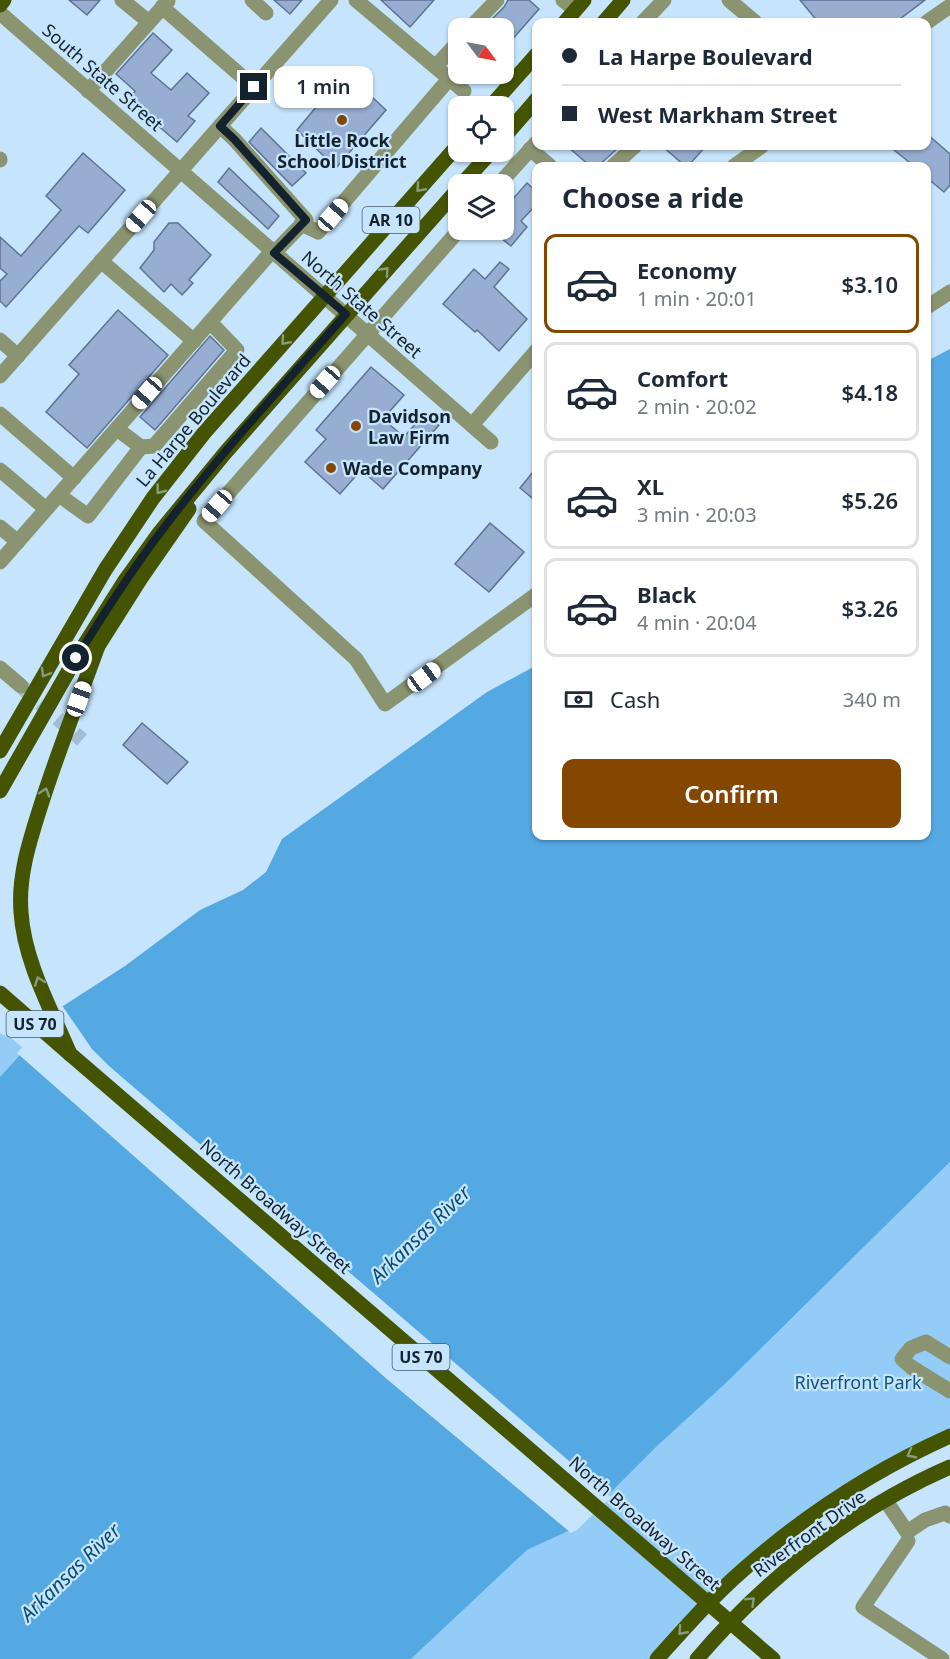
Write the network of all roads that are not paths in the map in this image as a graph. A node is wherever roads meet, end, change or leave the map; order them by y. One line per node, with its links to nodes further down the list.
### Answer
1 (4, 0): 12 (main road)
2 (122, 0): 23 (street)
3 (252, 0): 16 (street)
4 (331, 0): 30 (street)
5 (356, 0): 26 (street)
6 (496, 0): 17 (street)
7 (563, 0): 13 (street)
8 (623, 0): 19 (main road)
9 (664, 0): 20 (street)
10 (729, 0): 21 (street)
11 (165, 4): 23 (street); 30 (street)
12 (0, 5)
13 (580, 5): 18 (main road)
14 (950, 6): 22 (street)
15 (0, 13): 31 (street, South State Street)
16 (266, 13)
17 (479, 18)
18 (569, 18)
19 (607, 18)
20 (648, 18)
21 (750, 18)
22 (931, 19)
23 (149, 22): 31 (street)
24 (448, 53): 26 (street)
25 (532, 60): 33 (main road)
26 (436, 66): 27 (street)
27 (448, 78)
28 (448, 80): 50 (street)
29 (455, 84): 32 (street)
30 (254, 87): 36 (street)
31 (88, 91): 46 (street, South State Street)
32 (464, 91)
33 (500, 96)
34 (532, 105): 35 (main road)
35 (514, 125)
36 (220, 126): 46 (street); 50 (street)
37 (532, 148): 48 (street)
38 (537, 150): 43 (street)
39 (631, 150): 44 (street)
40 (756, 150): 45 (street)
41 (448, 156): 55 (main road, La Harpe Boulevard / AR 10, one-way to 55)
42 (482, 162): 47 (main road, AR 10)
43 (547, 162)
44 (617, 162)
45 (740, 162)
46 (180, 171): 52 (street, North State Street); 53 (street)
47 (471, 174)
48 (508, 174)
49 (448, 199): 57 (main road, AR 10, one-way to 49)
50 (301, 224): 52 (street)
51 (450, 240): 59 (street)
52 (273, 252): 55 (street, North State Street); 58 (street)
53 (101, 261): 61 (street); 62 (street)
54 (950, 292): 56 (street)
55 (324, 297): 57 (street, North State Street); 81 (main road, La Harpe Boulevard / AR 10, one-way to 81)
56 (931, 304)
57 (346, 314): 59 (street, North State Street); 70 (main road, AR 10)
58 (210, 322): 61 (street); 69 (street)
59 (368, 333): 66 (street, North State Street); 78 (street)
60 (0, 340): 62 (street)
61 (194, 341): 67 (street)
62 (18, 356): 64 (street)
63 (532, 356): 66 (street)
64 (0, 376)
65 (0, 414): 72 (street)
66 (472, 425): 68 (street, North State Street)
67 (117, 429): 69 (street); 72 (street)
68 (491, 442)
69 (141, 447): 73 (street)
70 (225, 453): 82 (main road, AR 10); 84 (main road, one-way to 70, bridge)
71 (0, 470): 74 (street)
72 (74, 478): 73 (street)
73 (59, 495): 74 (street)
74 (46, 509): 76 (street)
75 (0, 527): 76 (street)
76 (18, 542): 77 (street)
77 (0, 562)
78 (532, 598)
79 (0, 668): 80 (street)
80 (21, 686)
81 (0, 751)
82 (0, 791)
83 (0, 993): 84 (main road, North Broadway Street / US 70)
84 (70, 1054): 94 (main road, North Broadway Street / US 70, bridge)
85 (950, 1357): 86 (street)
86 (950, 1391)
87 (950, 1436): 92 (main road, Riverfront Drive, one-way to 92)
88 (950, 1467): 89 (main road, Riverfront Drive)
89 (892, 1497): 90 (street); 93 (main road, Riverfront Drive, one-way to 89)
90 (950, 1516)
91 (908, 1541): 95 (street)
92 (657, 1659)
93 (697, 1659)
94 (773, 1659)
95 (942, 1659)

